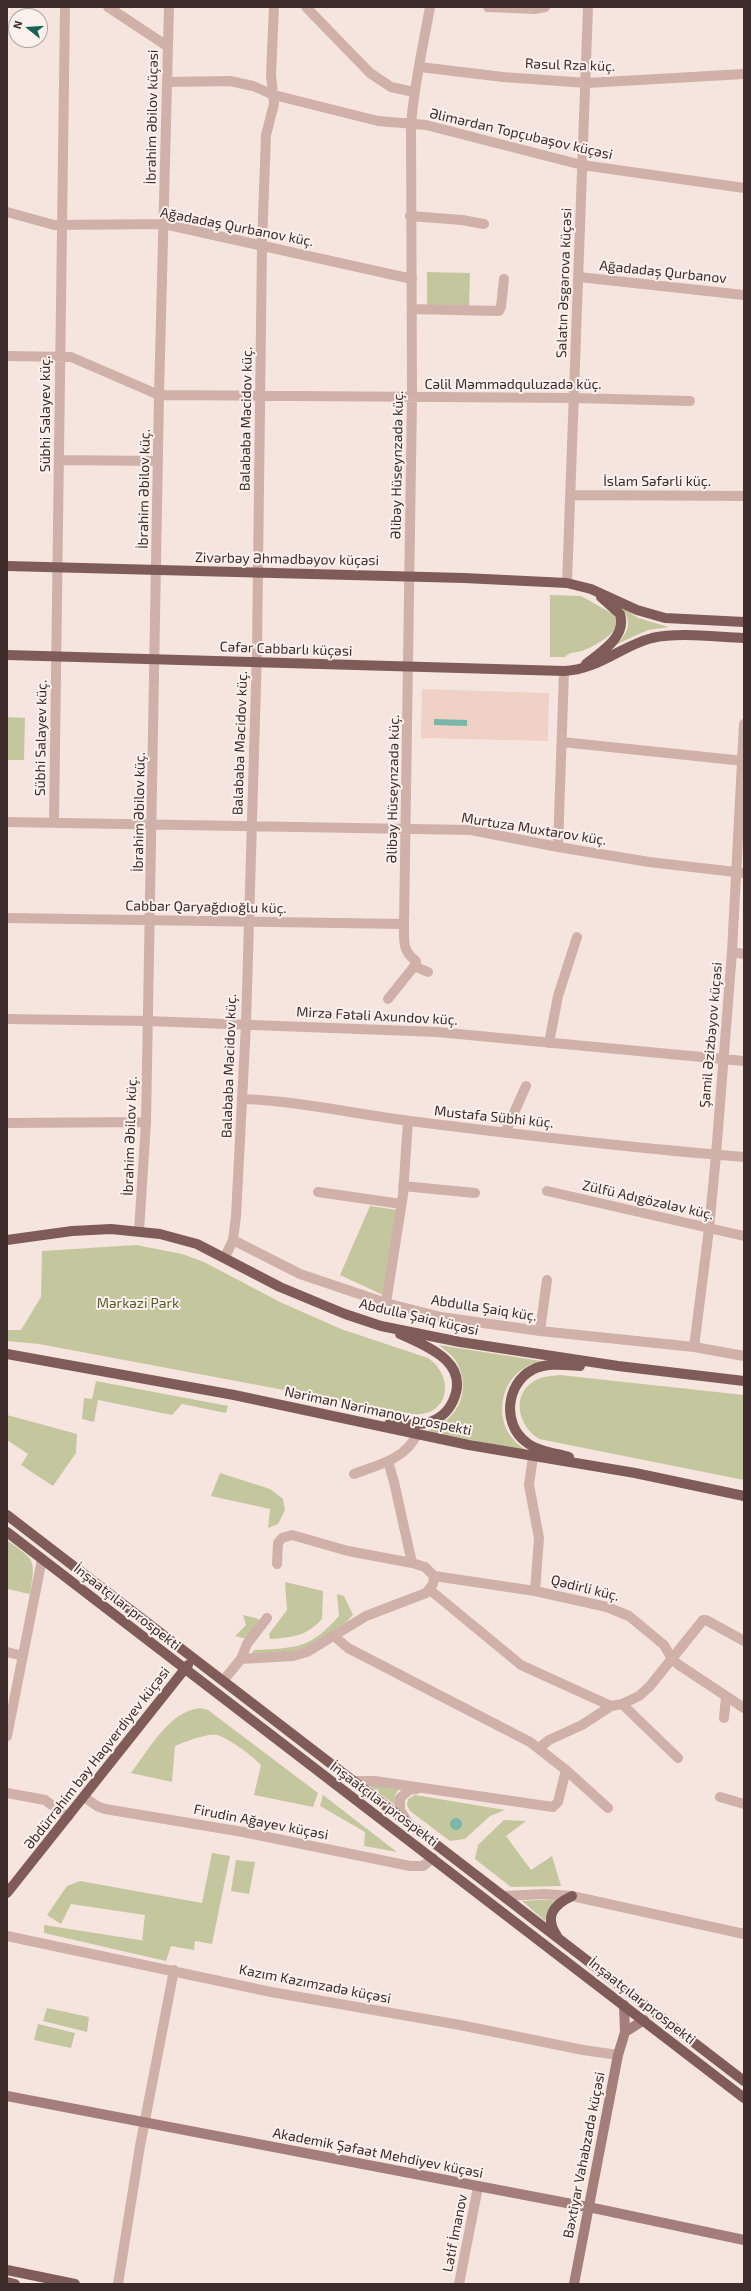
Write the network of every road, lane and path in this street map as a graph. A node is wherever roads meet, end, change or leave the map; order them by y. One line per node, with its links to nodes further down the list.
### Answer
1 (65, 7): 24 (street, Sübhi Salayev küç.)
2 (108, 7): 10 (street)
3 (169, 7): 10 (street, İbrahim Əbilov küçəsi)
4 (274, 7): 16 (street, Balababa Məcidov küç.)
5 (306, 7): 15 (street)
6 (430, 7): 11 (street, Əlibəy Hüseynzadə küç.)
7 (488, 7): 8 (street)
8 (545, 7)
9 (588, 7): 14 (street, Salatın Əsgərova küçəsi)
10 (167, 46): 13 (street, İbrahim Əbilov küçəsi)
11 (420, 67): 14 (street, Rəsul Rza küç.); 15 (street, Əlibəy Hüseynzadə küç.)
12 (744, 74): 14 (street, Rəsul Rza küç.)
13 (167, 82): 16 (street, Əlimərdan Topçubaşov küçəsi); 22 (street, İbrahim Əbilov küçəsi)
14 (587, 83): 18 (street, Salatın Əsgərova küçəsi)
15 (414, 92): 17 (street, Əlibəy Hüseynzadə küç.)
16 (274, 95): 17 (street, Əlimərdan Topçubaşov küçəsi); 25 (street, Balababa Məcidov küç.)
17 (411, 125): 18 (street, Əlimərdan Topçubaşov küçəsi); 21 (street, Əlibəy Hüseynzadə küç.)
18 (582, 165): 19 (street, Əlimərdan Topçubaşov küçəsi); 26 (street, Salatın Əsgərova küçəsi)
19 (744, 188)
20 (7, 212): 24 (street, Ağadadaş Qurbanov küç.)
21 (410, 216): 23 (street); 27 (street, Əlibəy Hüseynzadə küç.)
22 (164, 224): 24 (street, Ağadadaş Qurbanov küç.); 25 (street, Ağadadaş Qurbanov küç.); 33 (street, İbrahim Əbilov küçəsi)
23 (484, 224)
24 (62, 225): 32 (street, Sübhi Salayev küç.)
25 (262, 244): 27 (street, Ağadadaş Qurbanov küç.); 34 (street, Balababa Məcidov küç.)
26 (579, 277): 29 (street, Ağadadaş Qurbanov); 36 (street, Salatın Əsgərova küçəsi)
27 (412, 278): 30 (street, Əlibəy Hüseynzadə küç.)
28 (504, 279): 30 (street)
29 (744, 295)
30 (412, 309): 35 (street, Əlibəy Hüseynzadə küç.)
31 (7, 356): 32 (street, Cəlil Məmmədquluzadə küç.)
32 (59, 356): 33 (street, Cəlil Məmmədquluzadə küç.); 38 (street, Sübhi Salayev küç.)
33 (159, 395): 34 (street, Cəlil Məmmədquluzadə küç.); 39 (street, İbrahim Əbilov küç.)
34 (261, 396): 35 (street, Cəlil Məmmədquluzadə küç.); 45 (street, Balababa Məcidov küç.)
35 (412, 398): 36 (street, Cəlil Məmmədquluzadə küç.); 46 (street, Əlibəy Hüseynzadə küç.)
36 (575, 398): 37 (street, Cəlil Məmmədquluzadə küç.); 40 (street, Salatın Əsgərova küçəsi)
37 (690, 401)
38 (59, 460): 39 (street); 43 (street, Sübhi Salayev küç.)
39 (158, 461): 44 (street, İbrahim Əbilov küç.)
40 (570, 495): 41 (street, İslam Səfərli küç.); 47 (street, Salatın Əsgərova küçəsi)
41 (744, 496)
42 (7, 566): 43 (main road, Zivərbəy Əhmədbəyov küçəsi)
43 (58, 568): 44 (main road, Zivərbəy Əhmədbəyov küçəsi); 52 (street, Sübhi Salayev küç.)
44 (157, 570): 45 (main road, Zivərbəy Əhmədbəyov küçəsi); 53 (street, İbrahim Əbilov küç.)
45 (258, 573): 46 (main road, Zivərbəy Əhmədbəyov küçəsi); 54 (street, Balababa Məcidov küç.)
46 (410, 576): 47 (main road, Zivərbəy Əhmədbəyov küçəsi); 55 (street, Əlibəy Hüseynzadə küç.)
47 (567, 583): 48 (main road, Zivərbəy Əhmədbəyov küçəsi)
48 (584, 586): 49 (main road); 56 (main road)
49 (744, 622)
50 (744, 638): 56 (main road, Cəfər Cabbarlı küçəsi)
51 (7, 655): 52 (main road, Cəfər Cabbarlı küçəsi)
52 (56, 656): 53 (main road, Cəfər Cabbarlı küçəsi); 62 (street, Sübhi Salayev küç.)
53 (155, 658): 54 (main road, Cəfər Cabbarlı küçəsi); 63 (street, İbrahim Əbilov küç.)
54 (256, 662): 55 (main road, Cəfər Cabbarlı küçəsi); 64 (street, Balababa Məcidov küç.)
55 (409, 667): 57 (main road, Cəfər Cabbarlı küçəsi); 65 (street, Əlibəy Hüseynzadə küç.)
56 (579, 670): 57 (main road, Cəfər Cabbarlı küçəsi)
57 (564, 671): 59 (street)
58 (744, 724): 60 (street, Şamil Əzizbəyov küçəsi)
59 (562, 742): 60 (street); 66 (street)
60 (743, 761): 67 (street, Şamil Əzizbəyov küçəsi)
61 (7, 822): 62 (street, Murtuza Muxtarov küç.)
62 (54, 822): 63 (street, Murtuza Muxtarov küç.)
63 (153, 823): 64 (street, Murtuza Muxtarov küç.); 69 (street, İbrahim Əbilov küç.)
64 (251, 825): 65 (street, Murtuza Muxtarov küç.); 70 (street, Balababa Məcidov küç.)
65 (406, 829): 66 (street, Murtuza Muxtarov küç.); 71 (street, Əlibəy Hüseynzadə küç.)
66 (558, 847): 67 (street, Murtuza Muxtarov küç.)
67 (740, 873): 73 (street, Şamil Əzizbəyov küçəsi)
68 (7, 918): 69 (street, Cabbar Qaryağdıoğlu küç.)
69 (150, 920): 70 (street, Cabbar Qaryağdıoğlu küç.); 79 (street, İbrahim Əbilov küç.)
70 (249, 921): 71 (street, Cabbar Qaryağdıoğlu küç.); 80 (street, Balababa Məcidov küç.)
71 (404, 924): 75 (street, Əlibəy Hüseynzadə küç.)
72 (577, 937): 81 (street)
73 (732, 952): 74 (street); 82 (street, Şamil Əzizbəyov küçəsi)
74 (744, 954)
75 (416, 967): 76 (street); 77 (street)
76 (428, 972)
77 (388, 999)
78 (7, 1019): 79 (street, Mirzə Fətəli Axundov küç.)
79 (148, 1021): 80 (street, Mirzə Fətəli Axundov küç.); 87 (street, İbrahim Əbilov küç.)
80 (246, 1024): 81 (street, Mirzə Fətəli Axundov küç.); 85 (street, Balababa Məcidov küç.)
81 (549, 1043): 82 (street, Mirzə Fətəli Axundov küç.)
82 (722, 1059): 83 (street, Mirzə Fətəli Axundov küç.); 90 (street, Şamil Əzizbəyov küçəsi)
83 (744, 1061)
84 (526, 1086): 89 (street)
85 (243, 1099): 86 (street, Mustafa Sübhi küç.); 101 (street, Balababa Məcidov küç.)
86 (408, 1121): 89 (street, Mustafa Sübhi küç.); 92 (street)
87 (146, 1122): 88 (street); 98 (street, İbrahim Əbilov küç.)
88 (7, 1123)
89 (505, 1133): 90 (street, Mustafa Sübhi küç.)
90 (716, 1155): 91 (street, Mustafa Sübhi küç.); 97 (street, Şamil Əzizbəyov küçəsi)
91 (744, 1157)
92 (403, 1186): 95 (street); 96 (street)
93 (547, 1191): 97 (street, Zülfü Adıgözələv küç.)
94 (318, 1192): 96 (street)
95 (475, 1193)
96 (401, 1204): 104 (street)
97 (709, 1229): 99 (street, Zülfü Adıgözələv küç.); 107 (street, Şamil Əzizbəyov küçəsi)
98 (139, 1231): 100 (main road, Abdulla Şaiq küçəsi); 102 (main road, Abdulla Şaiq küçəsi)
99 (744, 1236)
100 (7, 1240)
101 (232, 1240): 102 (street, Balababa Məcidov küç.); 104 (street, Abdulla Şaiq küç.)
102 (224, 1258): 105 (main road, Abdulla Şaiq küçəsi)
103 (547, 1280): 106 (street)
104 (386, 1304): 106 (street, Abdulla Şaiq küç.)
105 (381, 1326): 110 (main road, Abdulla Şaiq küçəsi); 112 (main road)
106 (540, 1331): 107 (street, Abdulla Şaiq küç.)
107 (694, 1347): 109 (street, Abdulla Şaiq küç.)
108 (7, 1354): 112 (main road, Nəriman Nərimanov prospekti)
109 (744, 1356)
110 (618, 1366): 111 (main road, Abdulla Şaiq küçəsi); 116 (main road)
111 (744, 1381)
112 (380, 1424): 113 (main road, Nəriman Nərimanov prospekti)
113 (417, 1434): 114 (main road, Nəriman Nərimanov prospekti); 115 (street)
114 (533, 1457): 116 (main road, Nəriman Nərimanov prospekti); 126 (street)
115 (388, 1461): 117 (street); 122 (street)
116 (635, 1473): 118 (main road, Nəriman Nərimanov prospekti)
117 (354, 1474)
118 (744, 1496)
119 (7, 1515): 132 (main road, İnşaatçılar prospekti)
120 (7, 1532): 121 (main road, İnşaatçılar prospekti)
121 (42, 1559): 131 (street); 135 (main road, İnşaatçılar prospekti)
122 (412, 1563): 123 (street); 124 (street)
123 (277, 1564)
124 (434, 1576): 125 (street); 126 (street, Qədirli küç.)
125 (430, 1590): 128 (street); 141 (street)
126 (535, 1591): 134 (street, Qədirli küç.)
127 (267, 1618): 133 (street)
128 (335, 1637): 133 (street); 145 (street)
129 (744, 1641): 134 (street)
130 (7, 1652): 131 (street)
131 (22, 1656): 144 (street)
132 (193, 1658): 135 (main road, Əbdürrəhim bəy Haqverdiyev küçəsi); 136 (main road, İnşaatçılar prospekti)
133 (241, 1659): 136 (street)
134 (672, 1659): 138 (street, Qədirli küç.); 140 (street)
135 (185, 1669): 137 (main road, İnşaatçılar prospekti); 151 (main road, Əbdürrəhim bəy Haqverdiyev küçəsi)
136 (223, 1681): 137 (main road); 139 (main road); 148 (main road, İnşaatçılar prospekti)
137 (204, 1684): 139 (main road, İnşaatçılar prospekti)
138 (726, 1697): 142 (street, Qədirli küç.); 143 (street)
139 (224, 1699): 157 (main road, İnşaatçılar prospekti)
140 (622, 1704): 141 (street); 146 (street)
141 (611, 1706): 145 (street)
142 (744, 1708)
143 (724, 1718)
144 (7, 1736)
145 (539, 1748): 147 (street)
146 (678, 1758)
147 (566, 1770): 149 (street); 154 (street)
148 (352, 1781): 149 (street); 156 (main road, İnşaatçılar prospekti)
149 (424, 1788): 156 (street)
150 (7, 1793): 155 (street)
151 (84, 1797): 155 (main road, Əbdürrəhim bəy Haqverdiyev küçəsi); 157 (street, Firudin Ağayev küçəsi)
152 (720, 1797): 153 (street)
153 (744, 1804)
154 (608, 1808)
155 (68, 1817): 158 (main road, Əbdürrəhim bəy Haqverdiyev küçəsi)
156 (412, 1827): 159 (main road, İnşaatçılar prospekti)
157 (433, 1858): 165 (main road, İnşaatçılar prospekti)
158 (7, 1893)
159 (504, 1896): 160 (street); 163 (main road, İnşaatçılar prospekti)
160 (572, 1896): 161 (street); 163 (main road)
161 (744, 1934)
162 (7, 1936): 164 (street, Kazım Kazımzadə küçəsi)
163 (559, 1939): 169 (main road, İnşaatçılar prospekti)
164 (174, 1970): 168 (street, Kazım Kazımzadə küçəsi); 172 (street)
165 (624, 2005): 166 (main road, İnşaatçılar prospekti); 167 (street, Bəxtiyar Vahabzadə küçəsi)
166 (644, 2020): 167 (street); 171 (main road, İnşaatçılar prospekti)
167 (625, 2032): 168 (street, Bəxtiyar Vahabzadə küçəsi)
168 (618, 2055): 174 (street, Bəxtiyar Vahabzadə küçəsi)
169 (744, 2081)
170 (7, 2096): 172 (street, Akademik Şəfaət Mehdiyev küçəsi)
171 (744, 2098)
172 (144, 2122): 173 (street, Akademik Şəfaət Mehdiyev küçəsi); 180 (street)
173 (478, 2187): 174 (street, Akademik Şəfaət Mehdiyev küçəsi); 181 (street, Lətif İmanov)
174 (588, 2208): 175 (street, Akademik Şəfaət Mehdiyev küçəsi); 182 (street, Bəxtiyar Vahabzadə küçəsi)
175 (744, 2240)
176 (7, 2270): 179 (main road)
177 (7, 2282): 178 (main road)
178 (15, 2284)
179 (75, 2284)
180 (118, 2284)
181 (458, 2284)
182 (574, 2284)

